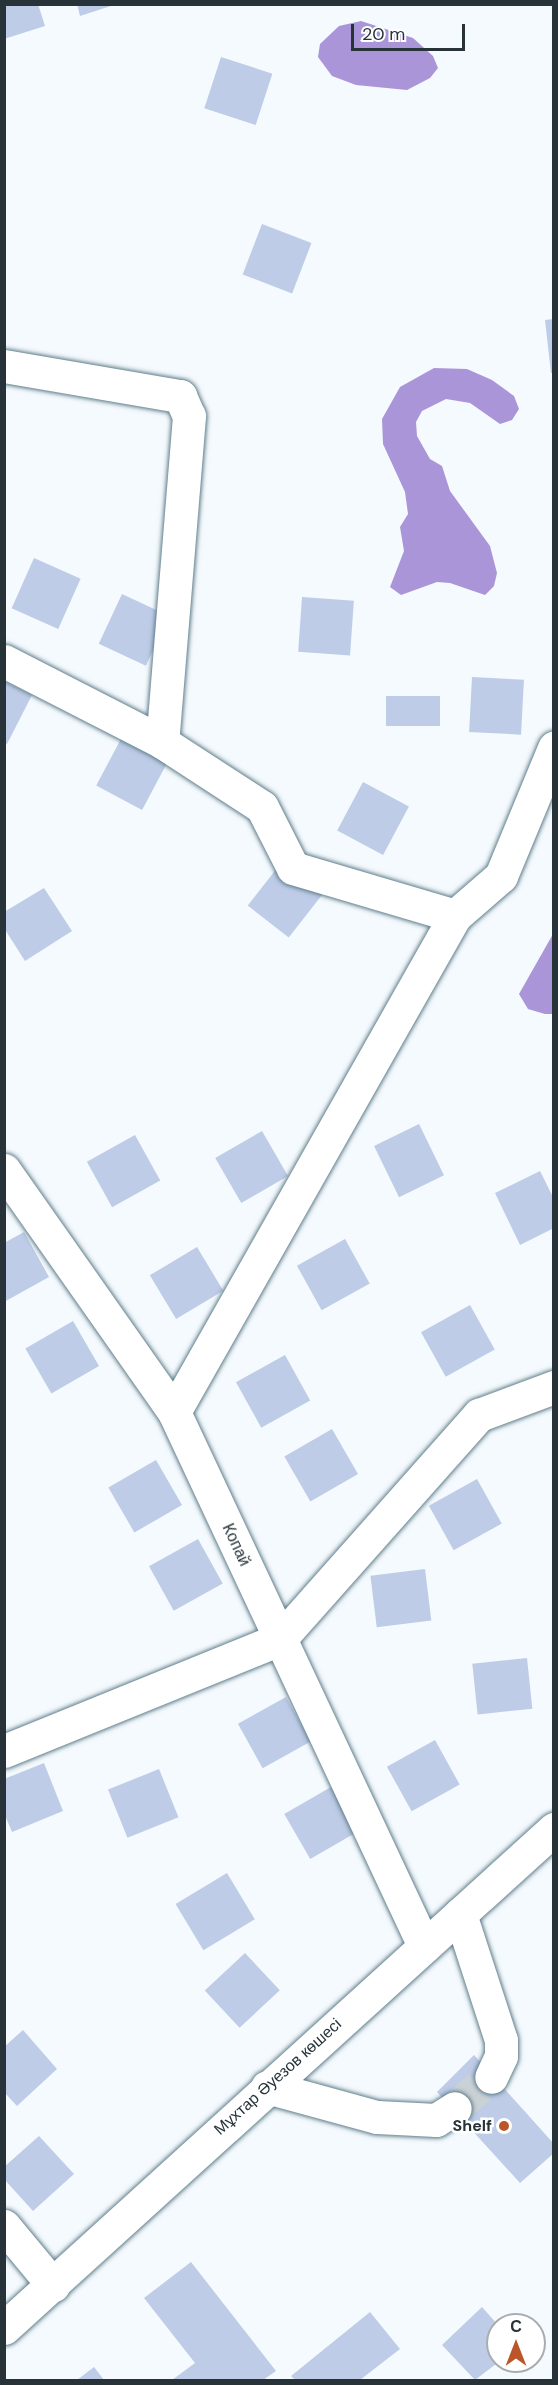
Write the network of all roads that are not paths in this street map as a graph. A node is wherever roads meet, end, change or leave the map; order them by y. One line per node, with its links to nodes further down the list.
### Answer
1 (4, 366): 3 (street)
2 (4, 661): 3 (street)
3 (162, 742): 5 (street)
4 (554, 748): 5 (street)
5 (455, 916): 8 (street)
6 (4, 1170): 8 (street, Копай)
7 (554, 1388): 9 (street)
8 (174, 1412): 9 (street, Копай)
9 (280, 1639): 10 (street); 13 (street, Копай)
10 (4, 1751)
11 (554, 1829): 12 (street, Мұхтар Әуезов көшесі)
12 (460, 1914): 13 (street, Мұхтар Әуезов көшесі); 14 (street)
13 (424, 1946): 15 (street, Мұхтар Әуезов көшесі)
14 (491, 2077)
15 (267, 2087): 16 (street); 18 (street, Мұхтар Әуезов көшесі)
16 (455, 2108)
17 (4, 2226): 18 (street)
18 (53, 2285): 19 (street, Мұхтар Әуезов көшесі)
19 (4, 2328)

